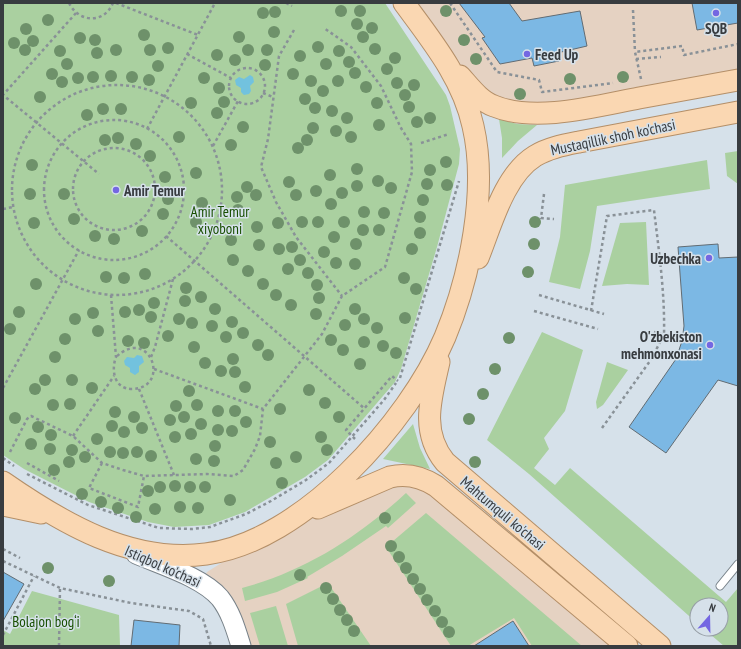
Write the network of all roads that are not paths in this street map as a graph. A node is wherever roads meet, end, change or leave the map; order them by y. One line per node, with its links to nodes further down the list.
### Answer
1 (407, 6): 2 (main road)
2 (443, 57): 3 (main road); 5 (main road)
3 (738, 80)
4 (738, 112): 5 (main road, Mustaqillik shoh ko'chasi)
5 (447, 331): 9 (main road); 15 (main road, Mahtumquli ko'chasi)
6 (9, 475): 8 (main road)
7 (3, 505): 8 (main road)
8 (53, 516): 10 (main road)
9 (293, 519): 10 (main road); 14 (main road, Mahtumquli ko'chasi)
10 (99, 538): 13 (street, Istiqbol ko'chasi)
11 (738, 564): 12 (lane)
12 (720, 586)
13 (241, 646)
14 (627, 646)
15 (660, 646)

